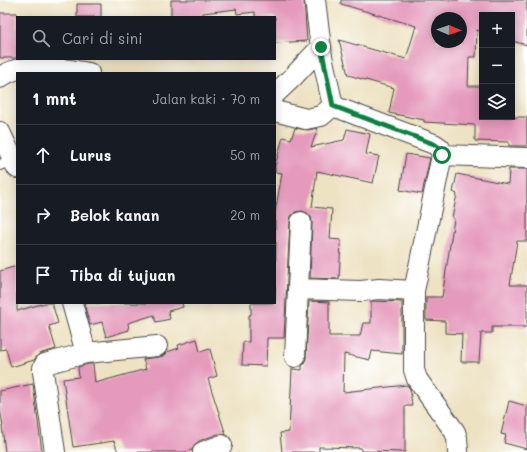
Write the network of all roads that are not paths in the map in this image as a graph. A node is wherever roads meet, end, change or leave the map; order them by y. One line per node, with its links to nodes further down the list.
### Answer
1 (315, 0): 2 (street)
2 (321, 47): 5 (street); 6 (street)
3 (84, 72): 4 (street)
4 (0, 78)
5 (276, 93)
6 (333, 106): 7 (street); 9 (street)
7 (276, 111)
8 (0, 132): 11 (street)
9 (442, 155): 10 (street); 14 (street)
10 (527, 158)
11 (10, 164)
12 (301, 222): 13 (street)
13 (298, 290): 14 (street); 18 (street)
14 (414, 291): 22 (street)
15 (72, 304): 17 (street)
16 (157, 346): 17 (street)
17 (86, 353): 20 (street)
18 (295, 357)
19 (222, 445): 21 (street)
20 (55, 452)
21 (202, 452)
22 (458, 452)

